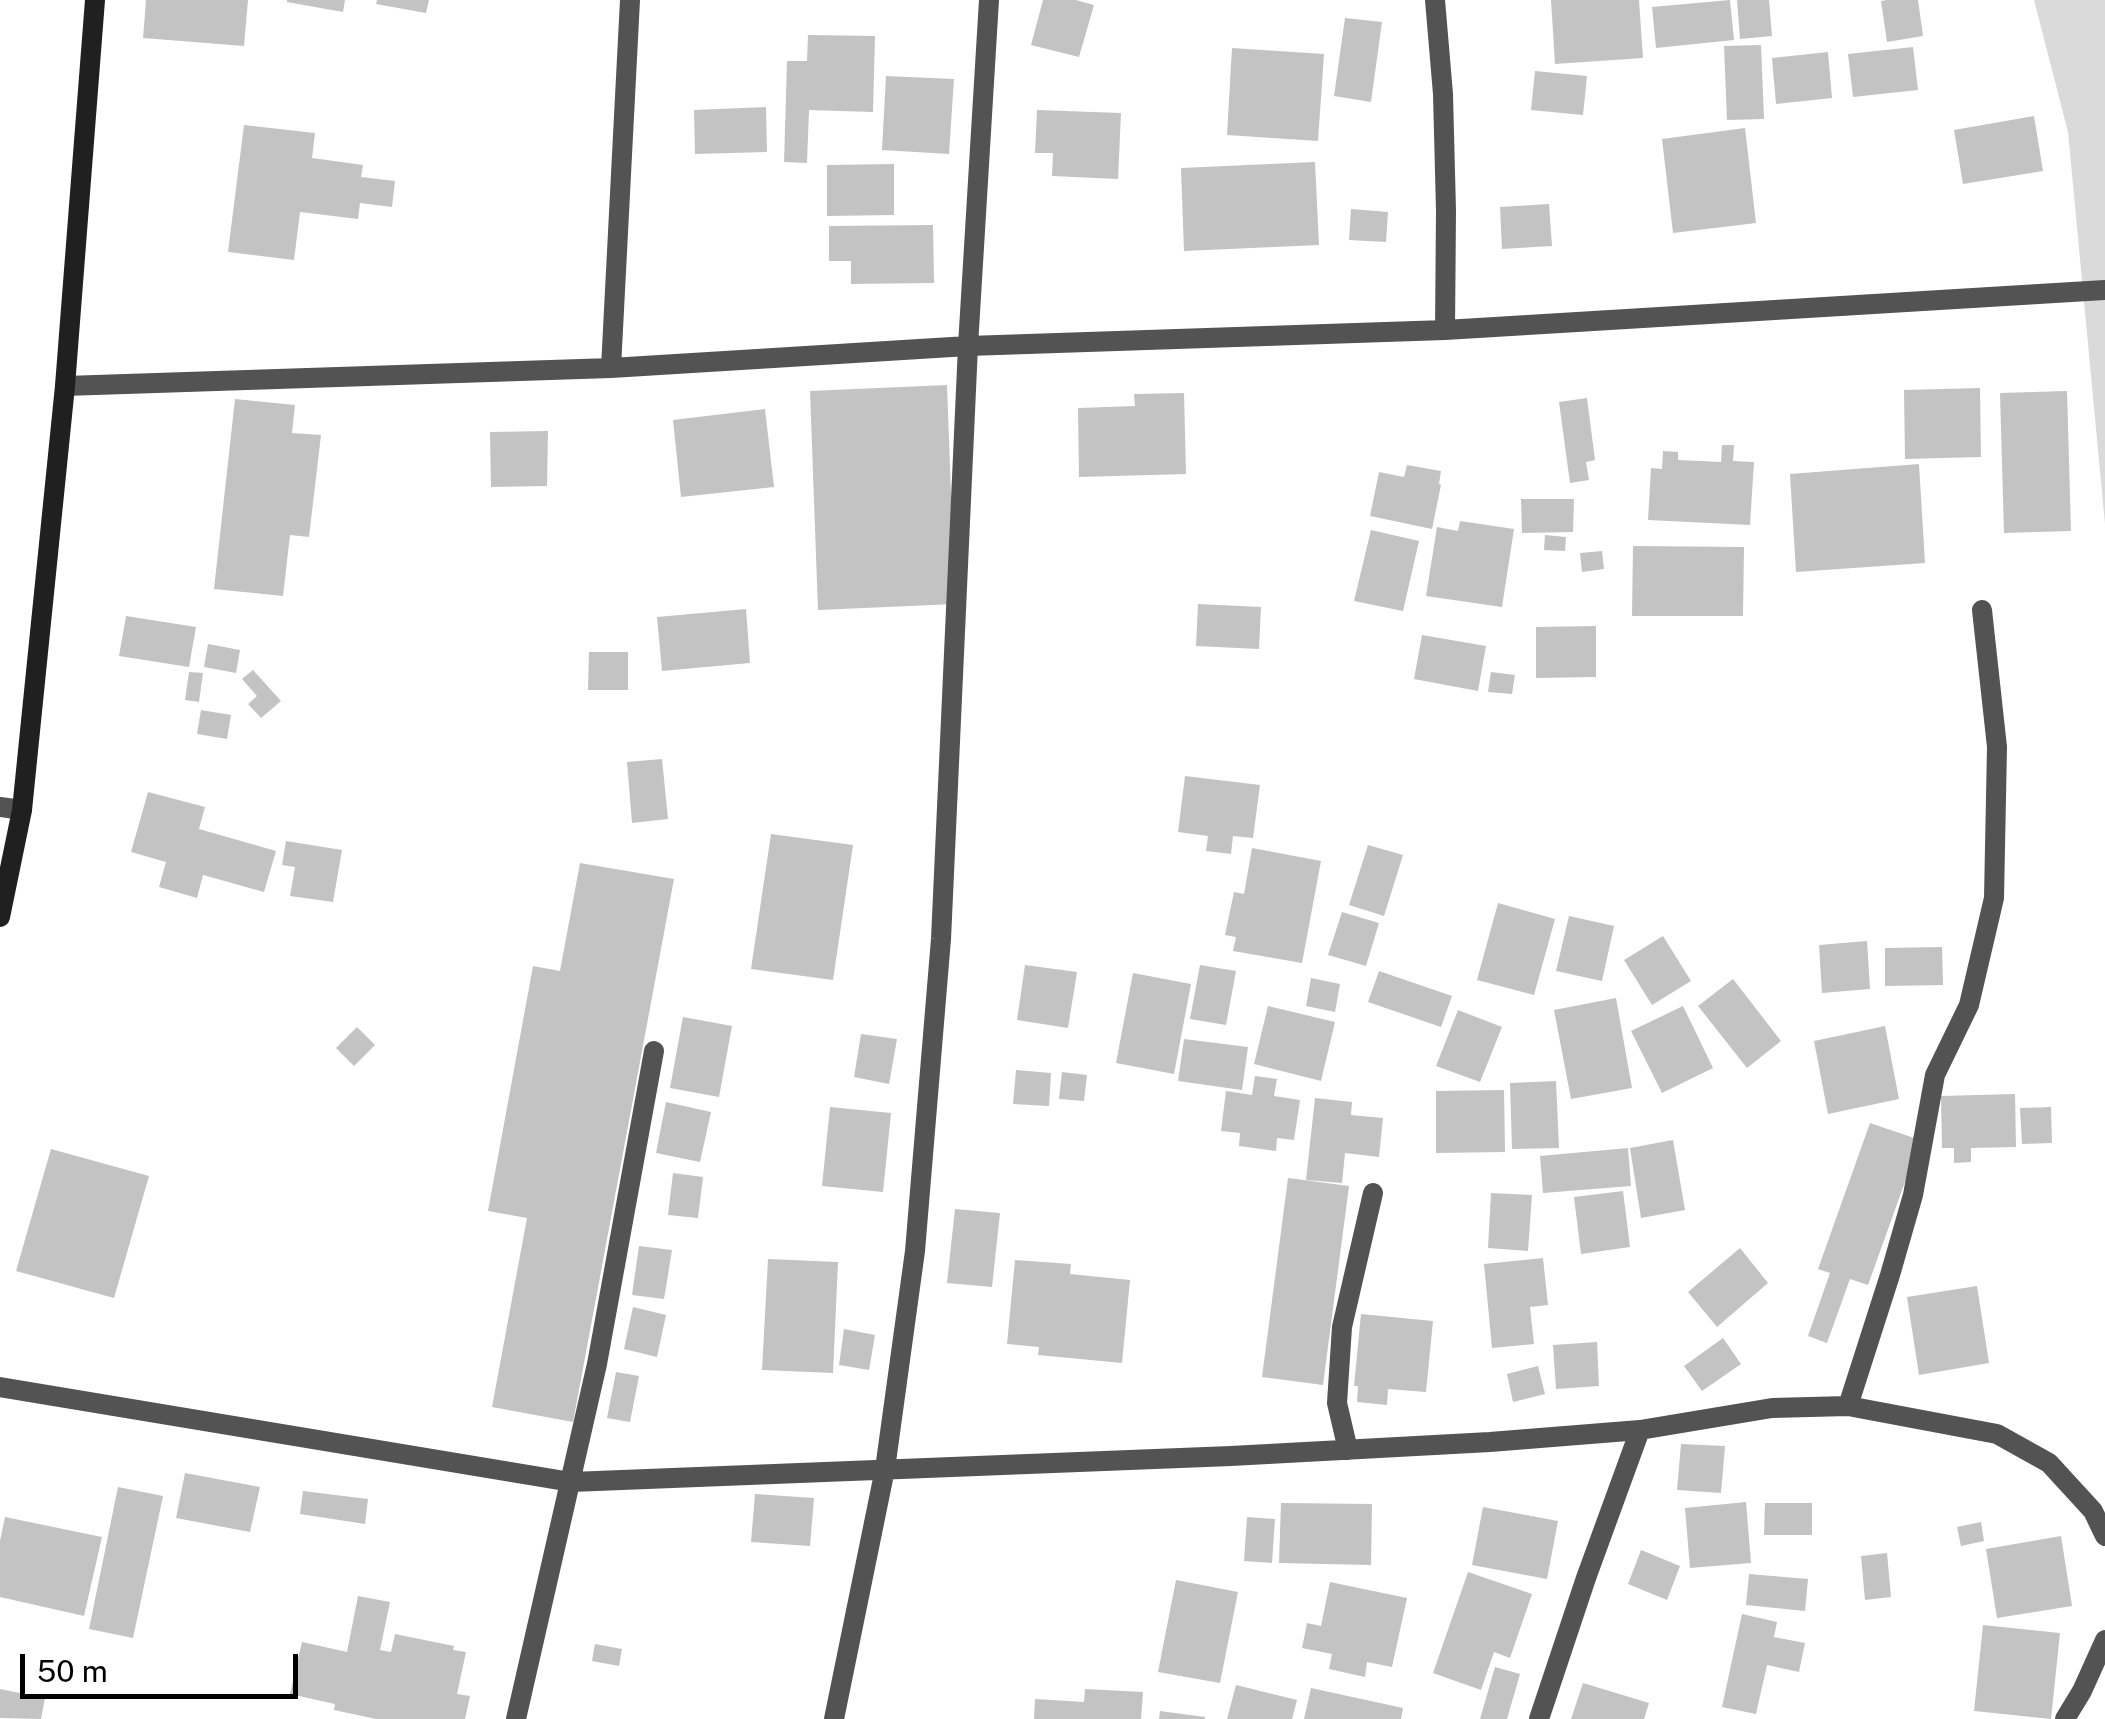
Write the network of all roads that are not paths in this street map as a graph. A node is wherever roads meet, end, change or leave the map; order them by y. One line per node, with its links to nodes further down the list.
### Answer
1 (95, 0): 9 (street)
2 (630, 0): 8 (street)
3 (989, 0): 7 (street)
4 (1434, 0): 6 (street)
5 (2105, 290): 6 (street)
6 (1445, 330): 7 (street)
7 (968, 346): 8 (street); 20 (street)
8 (610, 368): 9 (street)
9 (65, 386): 12 (street)
10 (1982, 610): 17 (street)
11 (0, 807): 12 (street)
12 (22, 810): 13 (street)
13 (0, 917)
14 (654, 1051): 21 (street)
15 (1372, 1193): 19 (street)
16 (0, 1387): 21 (street)
17 (1848, 1406): 18 (street); 22 (street)
18 (1640, 1430): 19 (street); 26 (street)
19 (1348, 1450): 20 (street)
20 (885, 1469): 21 (street); 25 (street)
21 (571, 1482): 24 (street)
22 (2105, 1536)
23 (2105, 1640): 27 (street)
24 (516, 1719)
25 (834, 1719)
26 (1539, 1719)
27 (2066, 1719)

